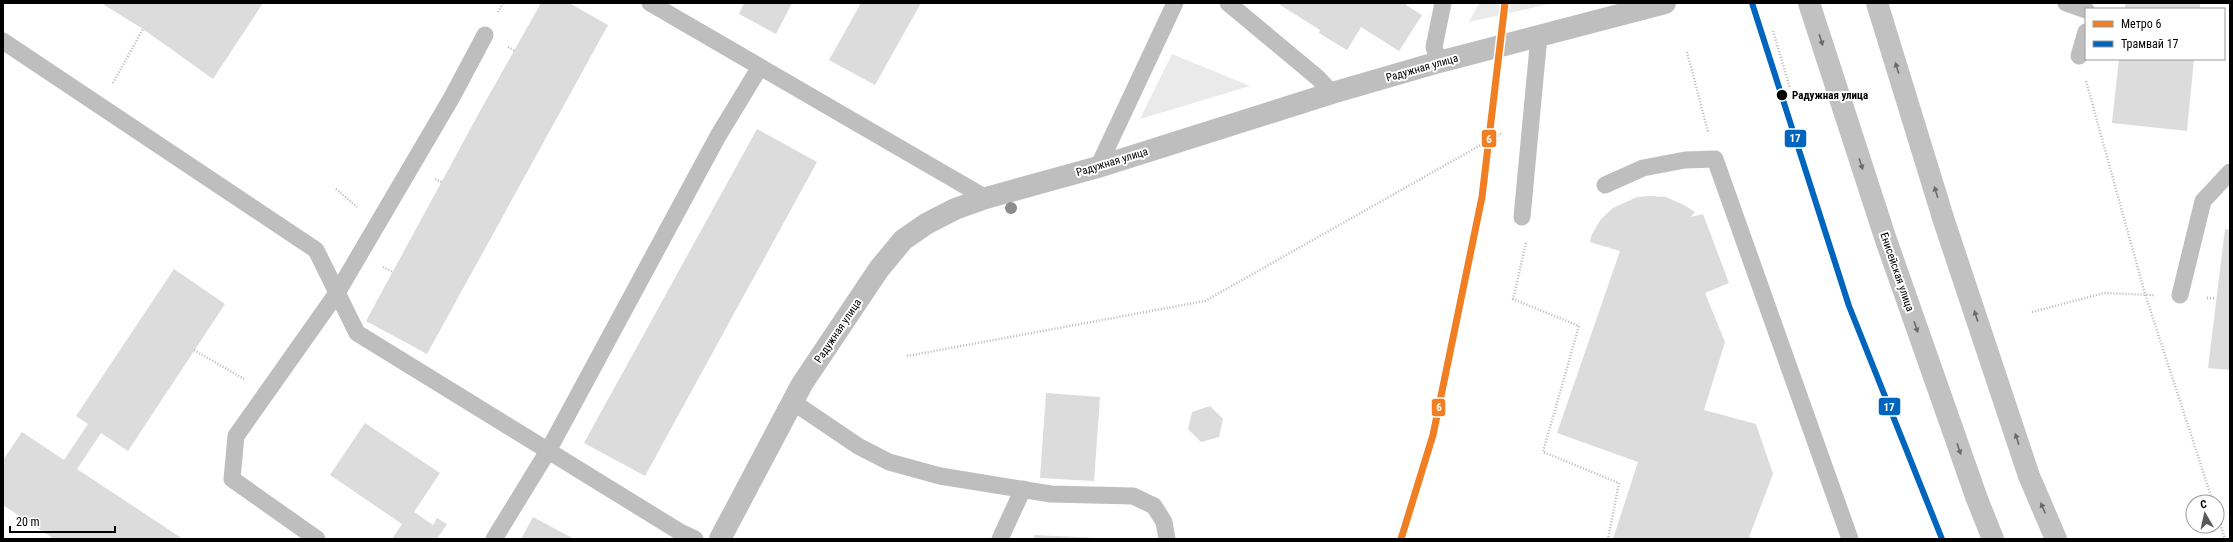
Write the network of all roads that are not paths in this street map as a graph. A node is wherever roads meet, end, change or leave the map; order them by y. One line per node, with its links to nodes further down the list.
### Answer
1 (650, 3): 16 (lane)
2 (1175, 3): 18 (lane)
3 (1228, 3): 17 (lane)
4 (1443, 3): 15 (lane)
5 (1665, 3): 12 (street, Радужная улица)
6 (1809, 3): 35 (main road, Енисейская улица, one-way to 35)
7 (1877, 3): 36 (main road, one-way to 7)
8 (2066, 3): 9 (lane)
9 (2085, 10)
10 (485, 35): 23 (lane)
11 (2085, 35): 14 (lane)
12 (1540, 36): 15 (street, Радужная улица); 22 (lane)
13 (3, 41): 23 (lane)
14 (2079, 56)
15 (1439, 62): 17 (street, Радужная улица)
16 (760, 67): 21 (lane); 26 (lane)
17 (1332, 93): 18 (street, Радужная улица)
18 (1098, 167): 21 (street, Радужная улица)
19 (2230, 172): 24 (lane)
20 (1605, 185): 34 (lane)
21 (986, 198): 25 (street, Радужная улица)
22 (1522, 217)
23 (337, 293): 26 (lane); 28 (lane)
24 (2180, 295)
25 (793, 402): 27 (lane); 31 (street, Радужная улица)
26 (548, 451): 29 (lane); 30 (lane)
27 (1023, 489): 32 (lane); 33 (lane)
28 (317, 539)
29 (494, 539)
30 (695, 539)
31 (720, 539)
32 (1000, 539)
33 (1167, 539)
34 (1850, 539)
35 (1993, 539)
36 (2056, 539)

